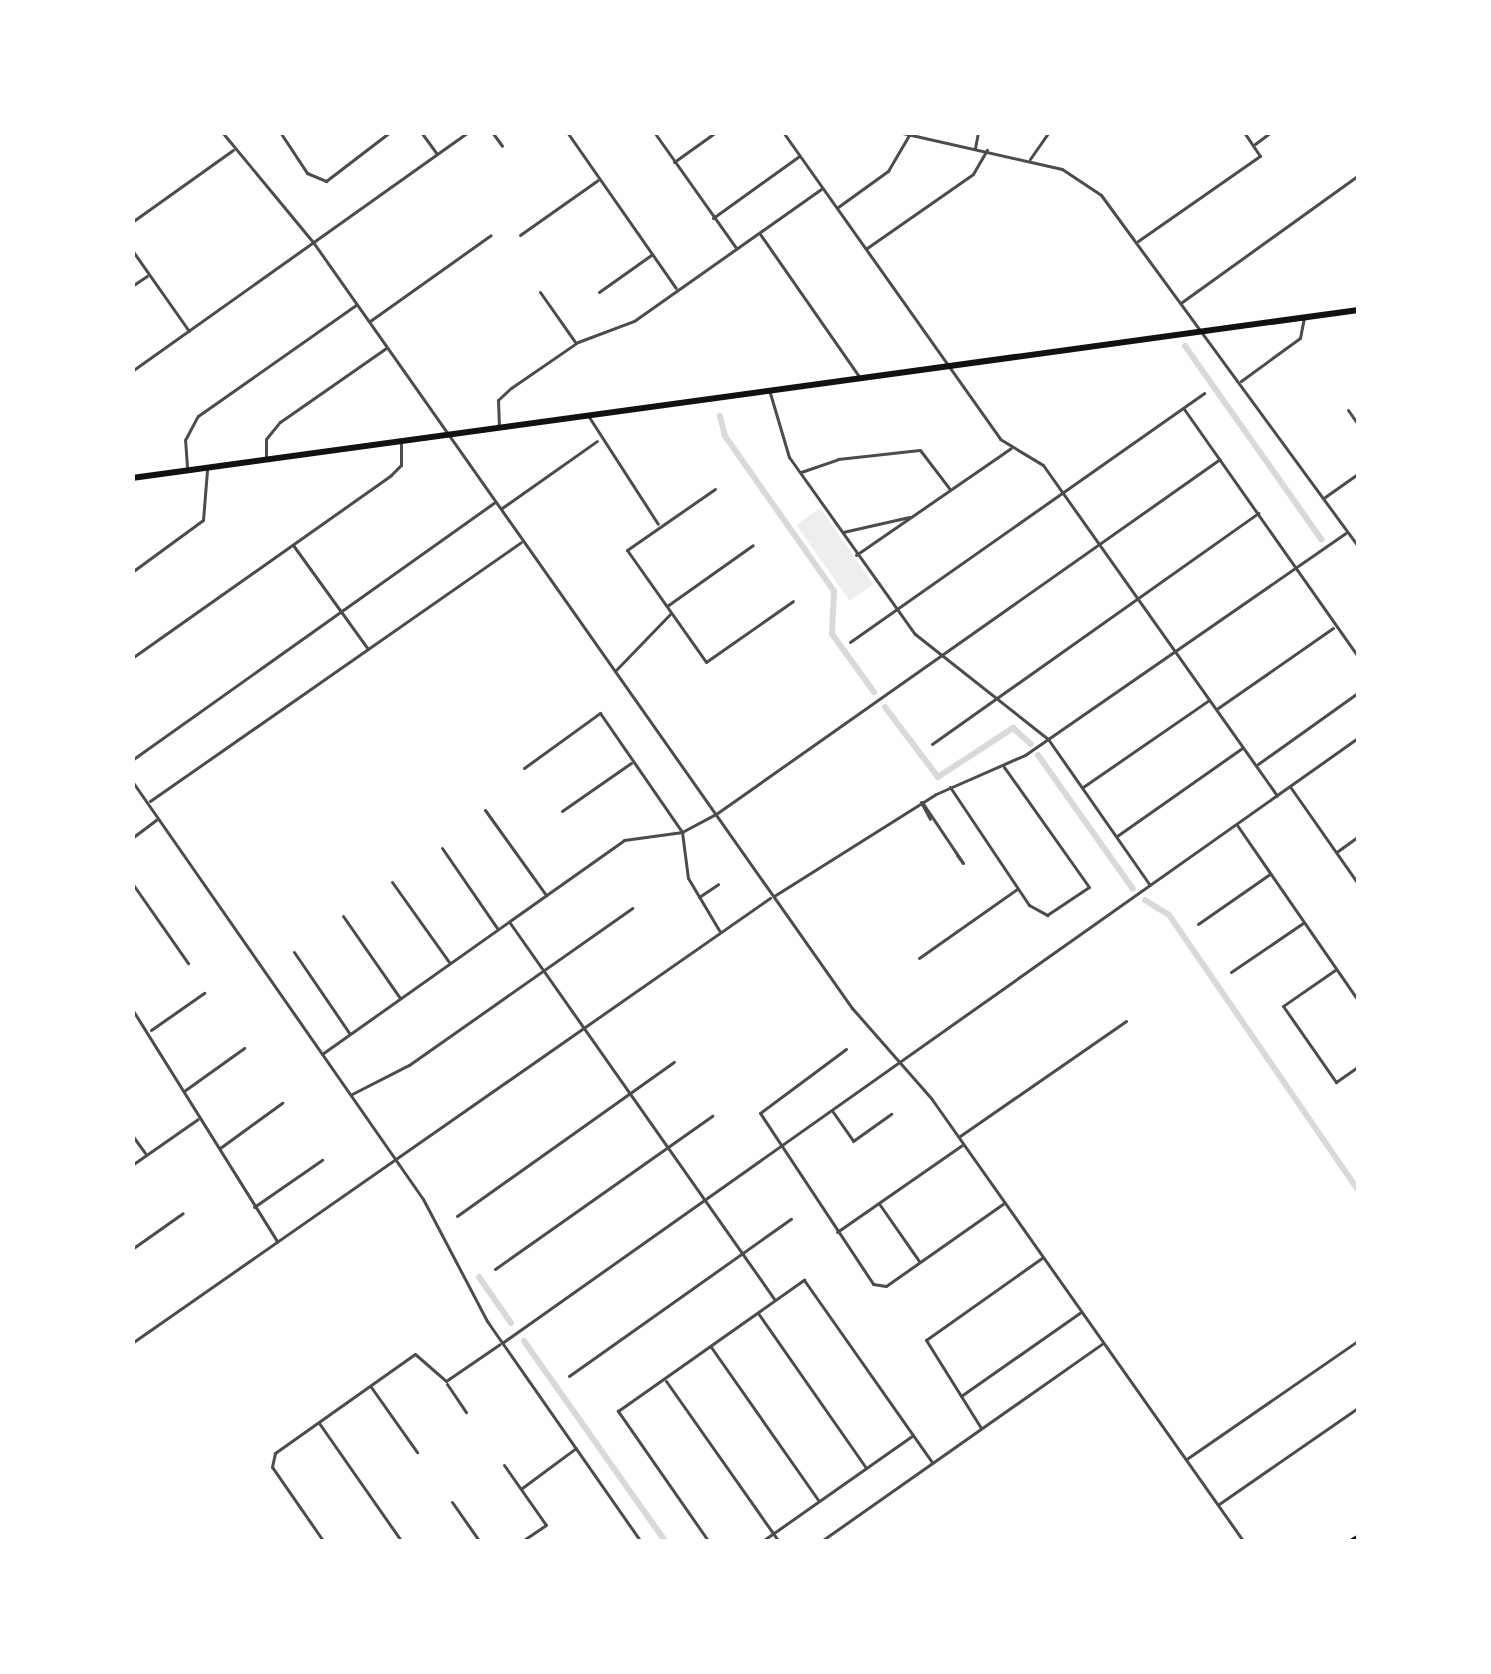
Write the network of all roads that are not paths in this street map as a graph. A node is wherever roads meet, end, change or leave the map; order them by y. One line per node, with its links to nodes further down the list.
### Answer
1 (222, 132): 20 (street)
2 (280, 132): 3 (street)
3 (390, 132)
4 (421, 132): 22 (street)
5 (468, 132): 22 (street)
6 (492, 132): 18 (street)
7 (567, 132): 27 (street)
8 (653, 132): 25 (street)
9 (716, 132): 25 (street)
10 (783, 132): 23 (street)
11 (898, 132): 16 (street)
12 (978, 132): 19 (street)
13 (1049, 132): 24 (street)
14 (1244, 132): 17 (street)
15 (1271, 132): 17 (street)
16 (909, 134): 19 (street); 29 (street)
17 (1253, 145): 36 (street)
18 (502, 146)
19 (975, 148): 21 (street)
20 (234, 149): 31 (street); 35 (street)
21 (987, 150): 24 (street); 38 (street)
22 (437, 154): 35 (street)
23 (800, 156): 28 (street); 30 (street)
24 (1030, 159): 36 (street)
25 (674, 162): 30 (street)
26 (1359, 176): 46 (street)
27 (599, 179): 34 (street); 40 (street)
28 (822, 188): 29 (street); 32 (street)
29 (836, 208): 38 (street)
30 (713, 218): 37 (street)
31 (132, 222)
32 (759, 232): 37 (street); 57 (street)
33 (491, 235): 50 (street)
34 (520, 235)
35 (313, 242): 47 (street); 51 (street)
36 (1137, 242): 46 (street)
37 (736, 248): 43 (street)
38 (866, 249): 55 (street)
39 (132, 250): 41 (street)
40 (653, 254): 43 (street); 45 (street)
41 (149, 275): 42 (street); 51 (street)
42 (132, 286)
43 (677, 289): 53 (street)
44 (540, 292): 53 (street)
45 (599, 292)
46 (1180, 303): 52 (street)
47 (357, 304): 50 (street); 73 (street)
48 (1359, 310): 49 (main road)
49 (1304, 317): 52 (main road); 58 (street)
50 (370, 321): 54 (street)
51 (189, 331): 56 (street)
52 (1204, 332): 55 (main road); 58 (street)
53 (576, 343): 65 (street)
54 (388, 347): 66 (street); 71 (street)
55 (948, 366): 57 (main road); 69 (street)
56 (132, 371)
57 (860, 378): 59 (main road)
58 (1241, 381): 80 (street)
59 (770, 391): 63 (main road); 74 (street)
60 (1204, 393): 61 (street)
61 (1183, 408): 70 (street); 79 (street)
62 (1348, 410): 64 (street)
63 (589, 415): 65 (main road); 67 (street)
64 (1359, 426)
65 (499, 429): 66 (main road)
66 (449, 434): 68 (main road); 81 (street)
67 (599, 440): 82 (street); 85 (street)
68 (400, 442): 71 (main road); 89 (street)
69 (1012, 447): 78 (street); 79 (street)
70 (1220, 459): 83 (street); 90 (street)
71 (266, 460): 72 (main road)
72 (207, 468): 73 (main road); 95 (street)
73 (188, 470): 76 (main road)
74 (800, 472): 78 (street); 86 (street)
75 (1359, 473): 80 (street)
76 (132, 478)
77 (715, 489): 85 (street)
78 (950, 489): 84 (street)
79 (1062, 492): 90 (street); 99 (street)
80 (1324, 498): 87 (street)
81 (496, 502): 82 (street); 100 (street)
82 (501, 509): 88 (street)
83 (1258, 513): 94 (street); 96 (street)
84 (910, 517): 86 (street); 93 (street)
85 (660, 527): 98 (street)
86 (841, 532): 93 (street)
87 (1348, 532): 92 (street); 94 (street)
88 (522, 541): 104 (street); 109 (street)
89 (292, 543): 100 (street); 107 (street)
90 (1100, 544): 96 (street); 105 (street)
91 (753, 545): 98 (street)
92 (1359, 548)
93 (856, 555): 99 (street)
94 (1297, 570): 102 (street); 106 (street)
95 (132, 572)
96 (1139, 598): 106 (street); 111 (street)
97 (793, 601): 101 (street)
98 (667, 606): 101 (street)
99 (896, 609): 103 (street); 105 (street)
100 (340, 612): 104 (street); 118 (street)
101 (672, 613): 109 (street)
102 (1336, 626): 108 (street); 113 (street)
103 (850, 642)
104 (368, 649): 129 (street)
105 (946, 653): 111 (street); 132 (street)
106 (1178, 654): 112 (street); 115 (street)
107 (132, 658)
108 (1359, 658)
109 (614, 672): 132 (street)
110 (1359, 692): 120 (street)
111 (997, 698): 115 (street); 116 (street)
112 (1210, 699): 113 (street); 126 (street)
113 (1216, 709): 117 (street)
114 (1359, 737): 124 (street)
115 (1048, 739): 121 (street); 126 (street)
116 (932, 744)
117 (1244, 747): 120 (street); 137 (street)
118 (132, 760)
119 (632, 762): 122 (street); 131 (street); 135 (street)
120 (1256, 765): 127 (street)
121 (1003, 766): 125 (street); 148 (street)
122 (524, 768)
123 (132, 781): 129 (street)
124 (1290, 785): 127 (street); 140 (street)
125 (950, 787): 128 (street); 148 (street)
126 (1083, 788): 137 (street)
127 (1277, 795): 134 (street)
128 (921, 802): 141 (street); 150 (street)
129 (147, 803): 133 (street)
130 (485, 810): 149 (street)
131 (562, 811)
132 (716, 814): 135 (street); 150 (street)
133 (157, 819): 138 (street); 176 (street)
134 (1235, 824): 142 (street); 146 (street)
135 (682, 832): 149 (street); 151 (street)
136 (1359, 836): 140 (street)
137 (1115, 837): 146 (street)
138 (132, 838)
139 (442, 848): 157 (street)
140 (1337, 852): 147 (street)
141 (958, 856)
142 (1270, 874): 155 (street); 156 (street)
143 (392, 882): 162 (street)
144 (132, 884): 161 (street)
145 (718, 884): 151 (street)
146 (1150, 885): 178 (street)
147 (1359, 885)
148 (1018, 888): 160 (street)
149 (546, 896): 154 (street)
150 (773, 896): 158 (street); 178 (street)
151 (698, 898): 158 (street)
152 (632, 908): 164 (street)
153 (343, 916): 167 (street)
154 (508, 922): 157 (street); 164 (street)
155 (1304, 922): 163 (street); 165 (street)
156 (1198, 924)
157 (498, 929): 162 (street)
158 (719, 929): 171 (street)
159 (294, 952): 173 (street)
160 (919, 958)
161 (188, 963)
162 (450, 964): 167 (street)
163 (1336, 969): 168 (street); 179 (street)
164 (543, 970): 171 (street); 182 (street)
165 (1231, 973)
166 (204, 993): 172 (street)
167 (400, 998): 173 (street)
168 (1359, 1002)
169 (132, 1009): 172 (street)
170 (1126, 1021): 189 (street)
171 (583, 1025): 181 (street); 195 (street)
172 (148, 1032): 180 (street)
173 (350, 1034): 176 (street)
174 (244, 1048): 180 (street)
175 (847, 1049): 191 (street)
176 (322, 1054): 182 (street)
177 (674, 1063): 181 (street)
178 (898, 1065): 184 (street); 189 (street)
179 (1359, 1066)
180 (184, 1091): 187 (street)
181 (631, 1094): 192 (street); 203 (street)
182 (351, 1095): 195 (street)
183 (282, 1103): 193 (street)
184 (832, 1111): 185 (street); 191 (street)
185 (891, 1114)
186 (712, 1116): 192 (street)
187 (200, 1118): 193 (street); 194 (street)
188 (132, 1135): 194 (street)
189 (959, 1137): 190 (street)
190 (964, 1144): 199 (street); 200 (street)
191 (783, 1146): 198 (street); 205 (street)
192 (668, 1147): 198 (street); 211 (street)
193 (218, 1149): 201 (street)
194 (146, 1155): 197 (street)
195 (394, 1158): 206 (street); 218 (street)
196 (322, 1160): 201 (street)
197 (132, 1165)
198 (706, 1200): 208 (street); 218 (street)
199 (1005, 1202): 209 (street); 210 (street)
200 (879, 1204): 205 (street); 210 (street)
201 (253, 1208): 206 (street)
202 (183, 1213): 207 (street)
203 (457, 1216)
204 (791, 1219): 208 (street)
205 (836, 1232): 210 (street)
206 (277, 1241): 217 (street)
207 (132, 1249)
208 (742, 1253): 212 (street); 221 (street)
209 (1043, 1257): 213 (street); 225 (street)
210 (920, 1262)
211 (495, 1269)
212 (776, 1300): 214 (street); 230 (street)
213 (1082, 1311): 219 (street); 225 (street)
214 (758, 1313): 220 (street); 236 (street)
215 (132, 1331): 217 (street)
216 (1359, 1340): 233 (street)
217 (135, 1341)
218 (502, 1343): 223 (street); 231 (street)
219 (1104, 1343): 229 (street); 233 (street)
220 (711, 1347): 222 (street); 238 (street)
221 (569, 1376)
222 (664, 1379): 241 (street); 248 (street)
223 (445, 1381): 224 (street); 227 (street)
224 (370, 1385): 228 (street); 232 (street)
225 (959, 1397): 229 (street)
226 (1359, 1407): 240 (street)
227 (466, 1412)
228 (318, 1422): 243 (street); 244 (street)
229 (981, 1429): 234 (street)
230 (913, 1435): 234 (street); 236 (street)
231 (576, 1448): 237 (street); 247 (street)
232 (417, 1452)
233 (1186, 1459): 240 (street)
234 (932, 1462): 251 (street)
235 (504, 1465): 237 (street)
236 (866, 1468): 238 (street)
237 (522, 1490): 246 (street)
238 (819, 1501): 241 (street)
239 (452, 1502): 245 (street)
240 (1217, 1505): 252 (street)
241 (773, 1534): 249 (street); 250 (street)
242 (1359, 1537): 253 (main road)
243 (325, 1542)
244 (402, 1542)
245 (480, 1542)
246 (521, 1542)
247 (641, 1542)
248 (709, 1542)
249 (761, 1542)
250 (779, 1542)
251 (820, 1542)
252 (1244, 1542)
253 (1351, 1542)

